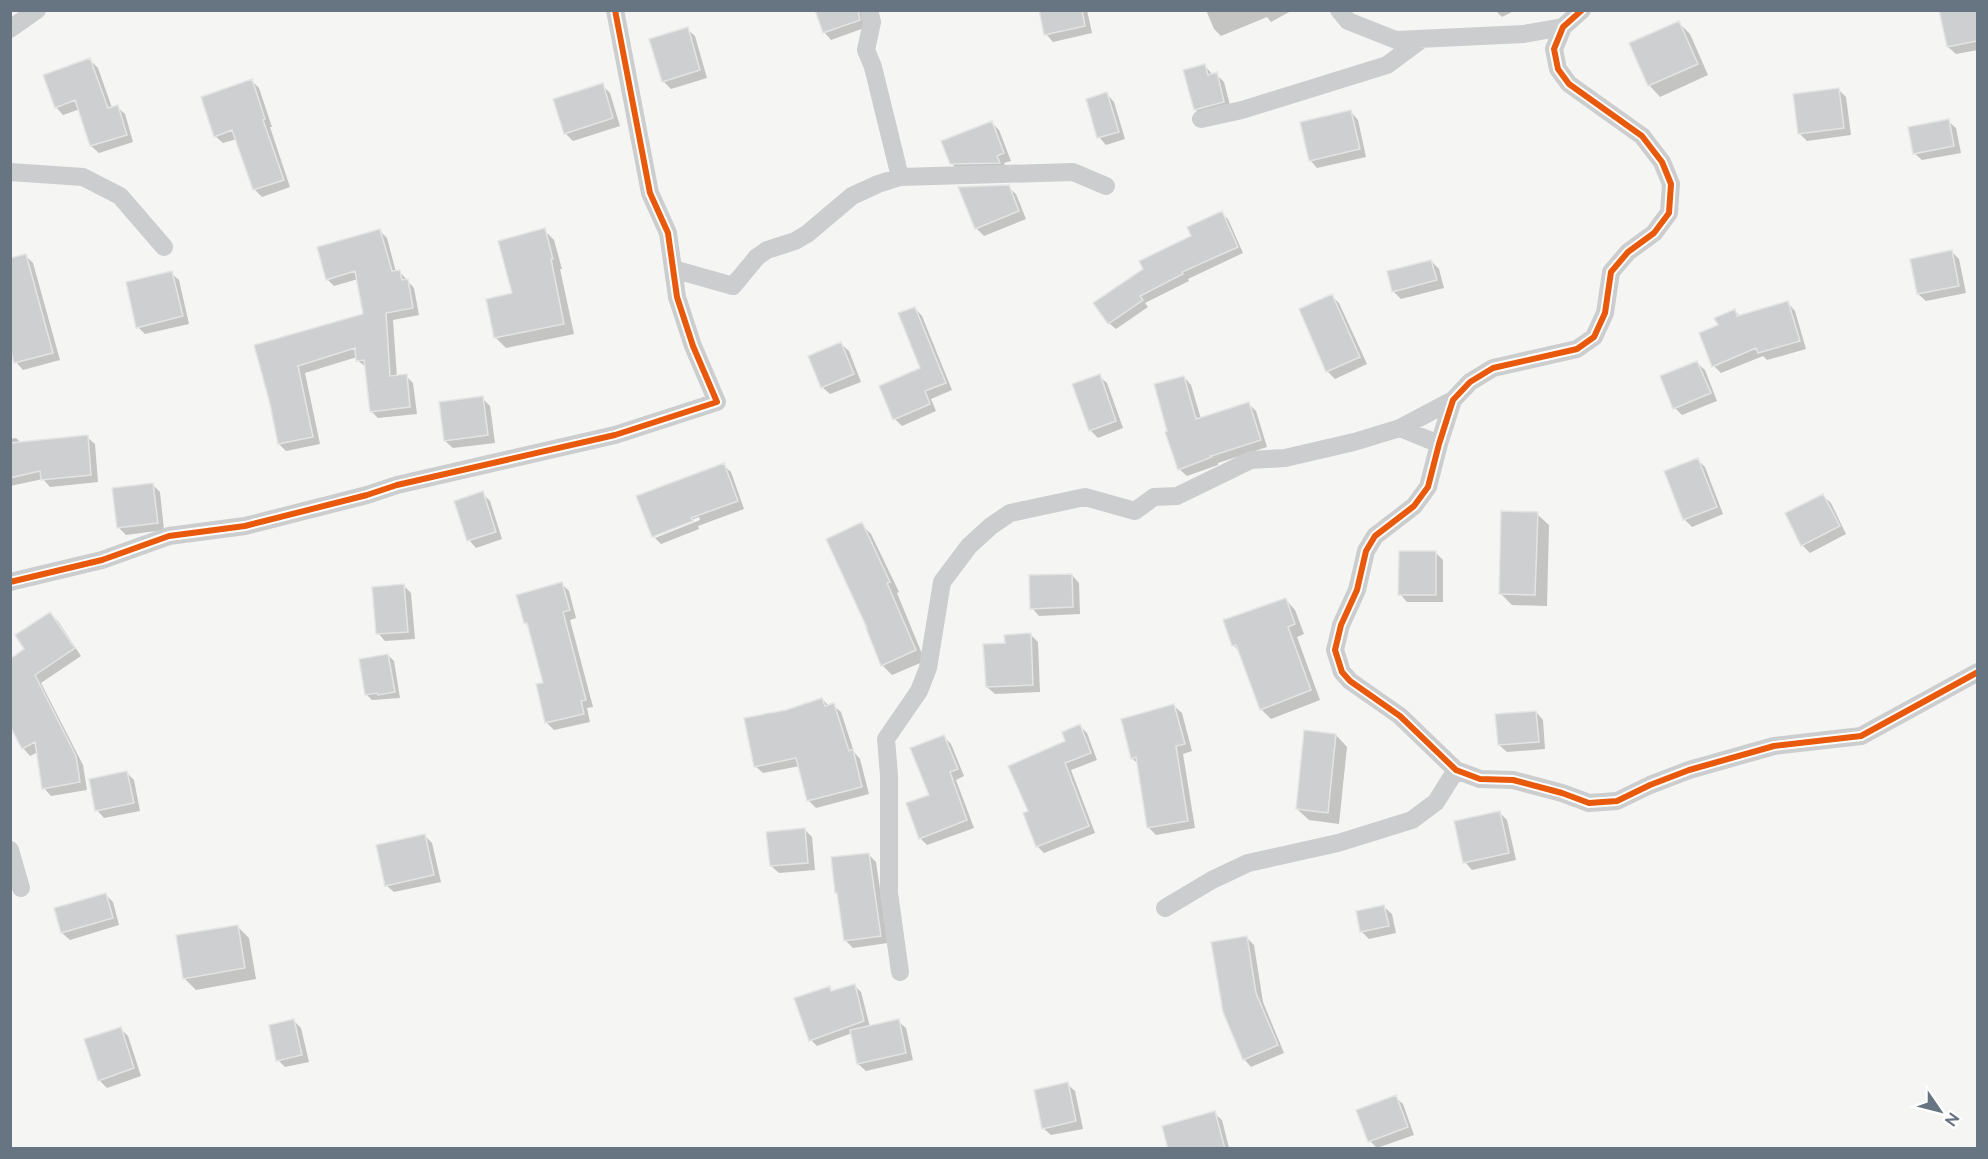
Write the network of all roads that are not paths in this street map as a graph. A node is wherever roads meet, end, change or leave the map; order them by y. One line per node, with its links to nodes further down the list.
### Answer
1 (37, 10): 7 (street)
2 (615, 10): 14 (street)
3 (869, 10): 11 (street)
4 (1339, 10): 8 (street)
5 (1582, 10): 6 (street)
6 (1563, 27): 8 (street); 15 (street)
7 (10, 29)
8 (1422, 39): 9 (street)
9 (1201, 119)
10 (10, 172): 13 (street)
11 (900, 177): 12 (street); 14 (street)
12 (1106, 186)
13 (164, 247)
14 (673, 269): 18 (street)
15 (1454, 400): 16 (street); 17 (street)
16 (1400, 428): 17 (street); 24 (street)
17 (1439, 444): 20 (street)
18 (10, 582)
19 (1977, 672): 20 (street)
20 (1456, 770): 23 (street)
21 (10, 850): 22 (street)
22 (21, 888)
23 (1165, 908)
24 (900, 972)

